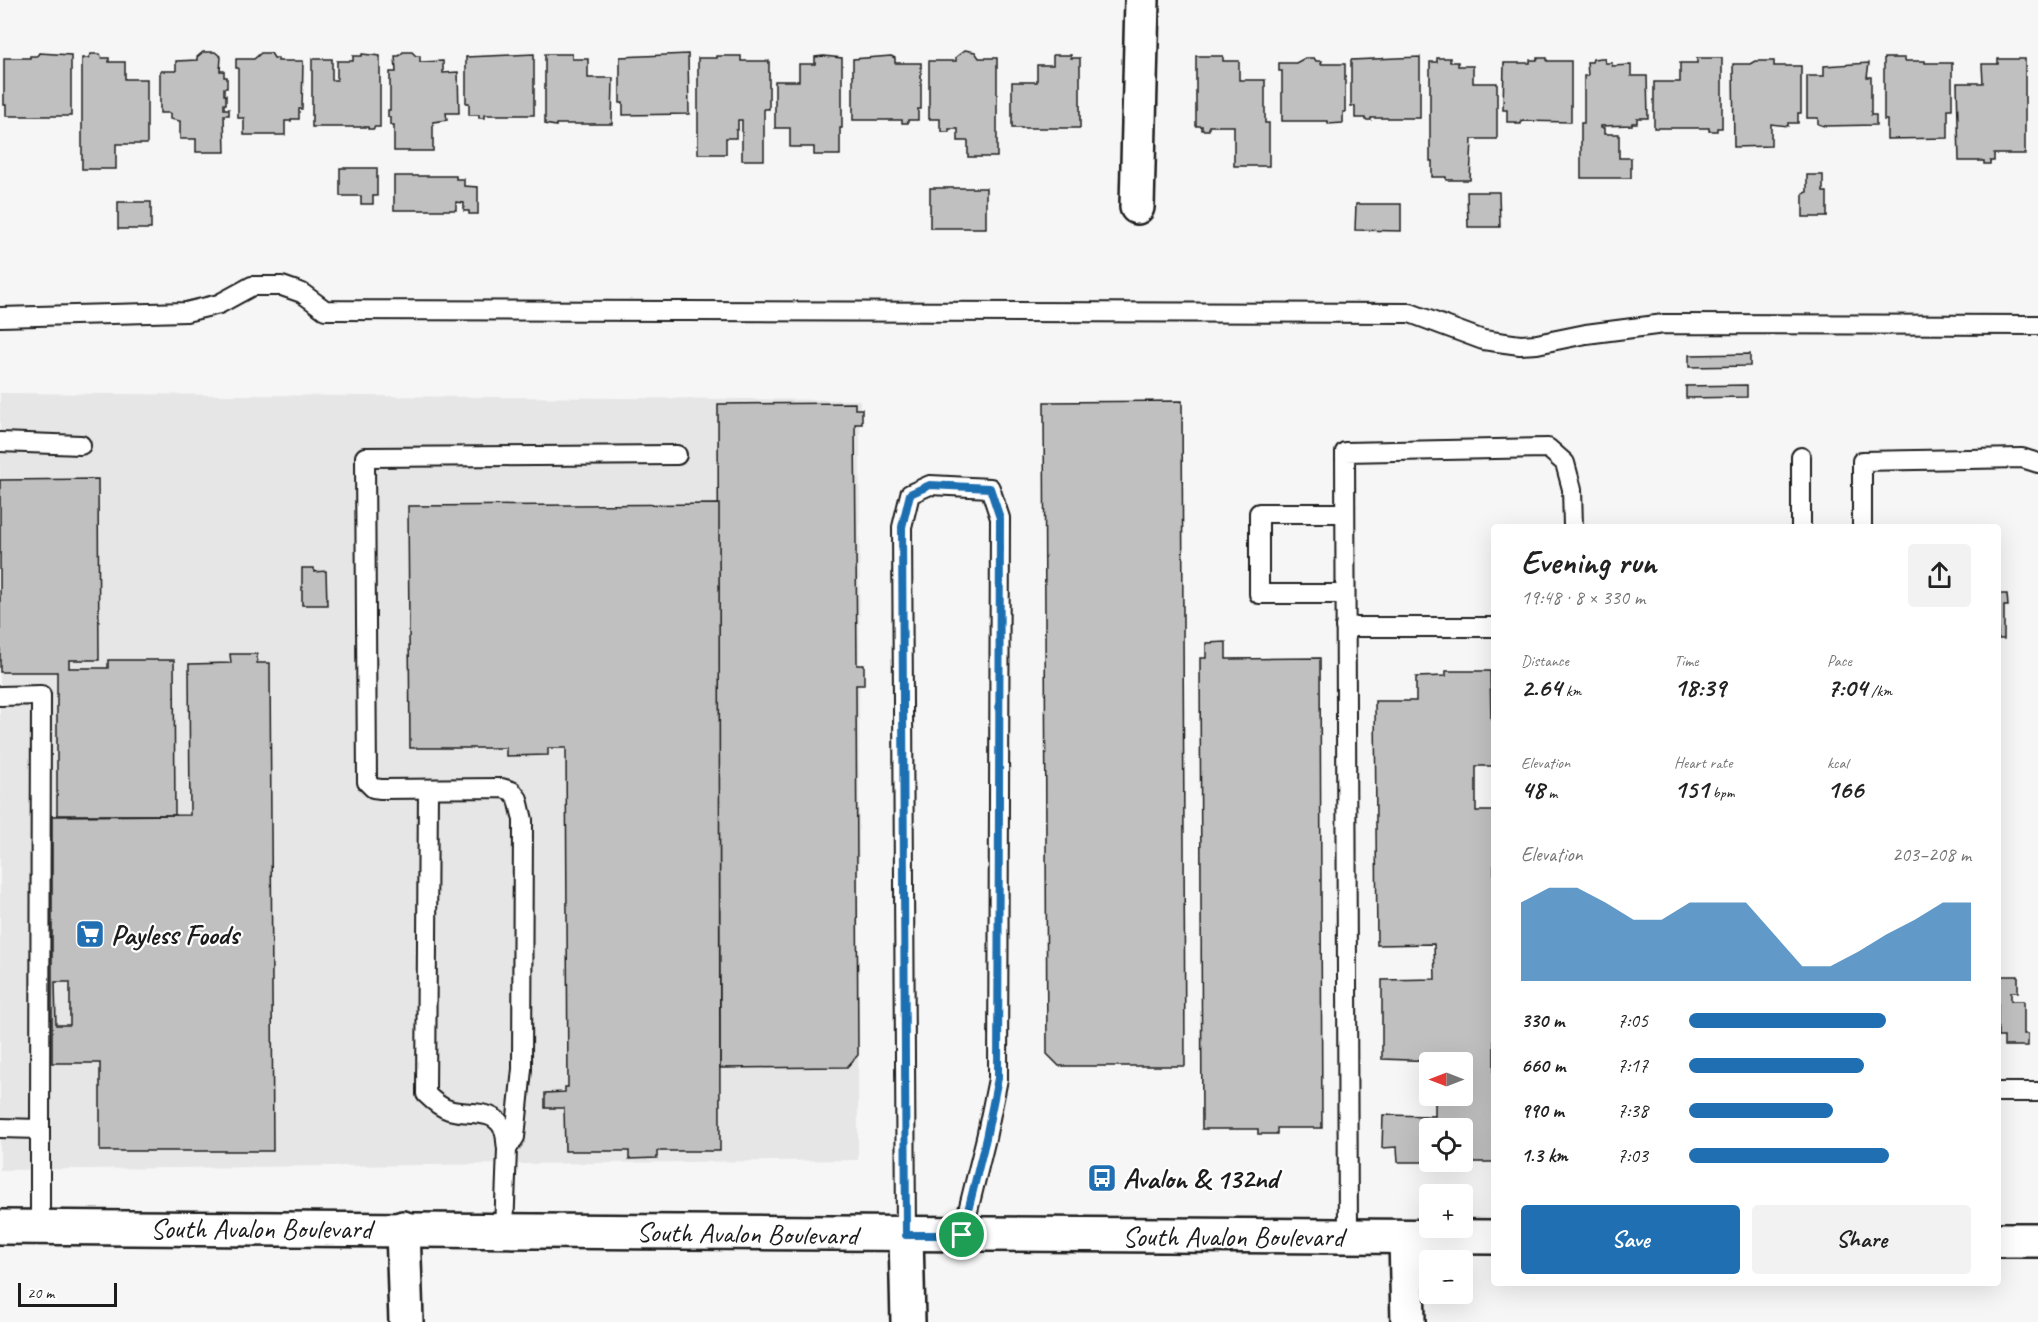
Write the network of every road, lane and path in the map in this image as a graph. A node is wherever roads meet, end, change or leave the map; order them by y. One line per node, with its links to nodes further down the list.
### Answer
1 (1142, 0): 2 (main road)
2 (1137, 207)
3 (0, 317): 4 (lane)
4 (2038, 325)
5 (0, 442): 6 (lane)
6 (81, 445)
7 (677, 455): 18 (lane)
8 (1801, 457): 12 (lane)
9 (2038, 463): 13 (lane)
10 (1345, 513): 11 (lane); 14 (lane); 14 (lane)
11 (1573, 524)
12 (1801, 524)
13 (1862, 524)
14 (1346, 594): 15 (lane)
15 (1346, 627): 16 (lane); 30 (lane)
16 (1491, 627)
17 (0, 696): 22 (lane)
18 (428, 789): 23 (lane); 23 (lane)
19 (2001, 1092): 20 (lane)
20 (2038, 1092)
21 (0, 1128): 22 (lane)
22 (40, 1129): 25 (lane)
23 (508, 1139): 27 (lane)
24 (0, 1227): 25 (main road, South Avalon Boulevard)
25 (40, 1228): 26 (main road, South Avalon Boulevard)
26 (403, 1228): 27 (main road, South Avalon Boulevard); 35 (main road)
27 (504, 1230): 28 (main road, South Avalon Boulevard)
28 (906, 1235): 29 (main road, South Avalon Boulevard); 29 (lane); 36 (main road)
29 (962, 1235): 30 (main road, South Avalon Boulevard)
30 (1348, 1237): 31 (main road, South Avalon Boulevard)
31 (1407, 1237): 32 (main road, South Avalon Boulevard); 37 (main road)
32 (1491, 1237)
33 (2001, 1240): 34 (main road)
34 (2038, 1240)
35 (406, 1322)
36 (908, 1322)
37 (1408, 1322)

